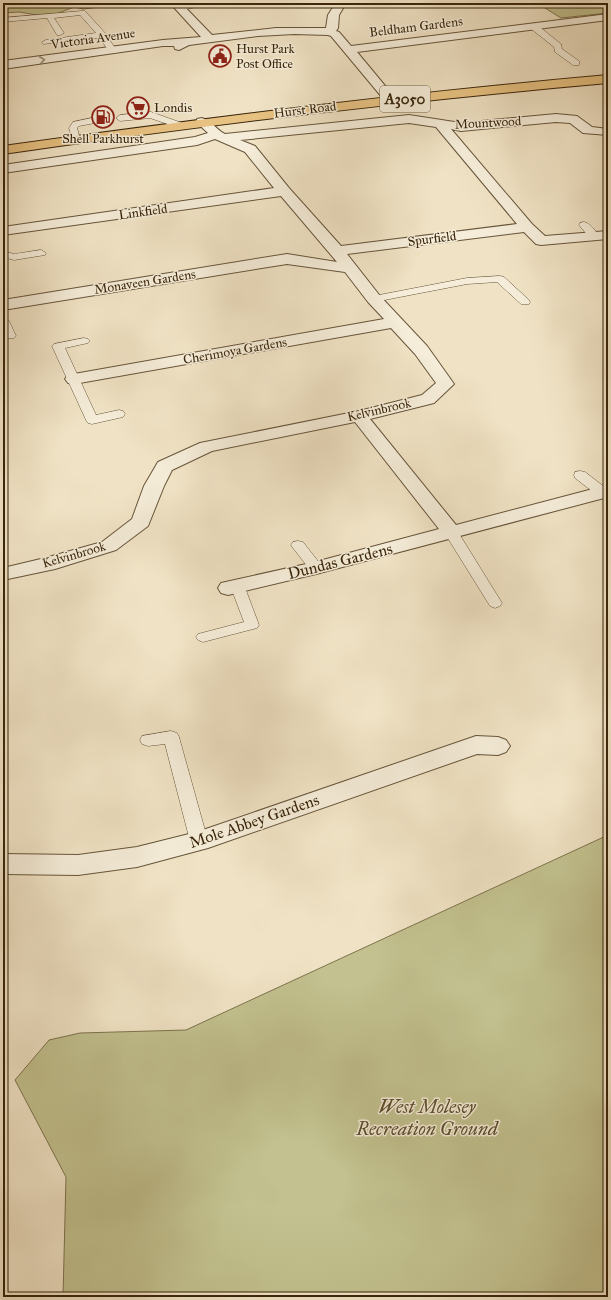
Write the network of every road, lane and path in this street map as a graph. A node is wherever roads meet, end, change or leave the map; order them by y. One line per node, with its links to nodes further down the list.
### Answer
1 (204, 3): 3 (lane)
2 (341, 3): 9 (street)
3 (178, 5): 11 (street)
4 (50, 17): 6 (lane); 8 (lane); 10 (lane)
5 (608, 17): 7 (street, Beldham Gardens)
6 (3, 20)
7 (533, 26): 13 (street, Beldham Gardens); 15 (lane)
8 (60, 32)
9 (329, 32): 11 (street, Victoria Avenue); 13 (street)
10 (102, 35): 12 (lane); 14 (lane)
11 (209, 39): 14 (street, Victoria Avenue)
12 (46, 42)
13 (348, 50): 18 (street)
14 (113, 51): 16 (street, Victoria Avenue, one-way to 14)
15 (576, 63)
16 (3, 65)
17 (608, 78): 18 (main road, Hurst Road / A3050)
18 (390, 99): 21 (main road, Hurst Road / A3050)
19 (120, 118): 23 (lane)
20 (92, 121): 26 (lane)
21 (202, 122): 23 (main road, Hurst Road / A3050); 25 (street, Kelvinbrook)
22 (440, 124): 24 (street, Mountwood); 25 (street, Mountwood); 30 (street)
23 (179, 125): 26 (main road, Hurst Road / A3050)
24 (606, 132)
25 (220, 137): 28 (street); 29 (street, Kelvinbrook)
26 (76, 139): 27 (main road, Hurst Road / A3050)
27 (3, 150)
28 (3, 169)
29 (284, 191): 31 (street, Linkfield); 33 (street, Kelvinbrook)
30 (528, 227): 32 (street); 34 (street, Spurfield)
31 (3, 230)
32 (595, 232)
33 (314, 243): 34 (street, Kelvinbrook); 37 (street, Monaveen Gardens)
34 (337, 251): 38 (street, Kelvinbrook)
35 (41, 253): 36 (lane)
36 (3, 254)
37 (287, 259): 38 (street, Monaveen Gardens); 41 (street, Monaveen Gardens)
38 (349, 268): 39 (street, Kelvinbrook)
39 (374, 299): 40 (lane); 43 (street, Kelvinbrook)
40 (525, 302)
41 (3, 305)
42 (3, 321): 44 (lane)
43 (395, 322): 46 (street, Cherimoya Gardens); 48 (street, Kelvinbrook)
44 (10, 336)
45 (84, 341): 46 (lane)
46 (74, 379): 47 (lane)
47 (119, 414)
48 (359, 416): 51 (street); 54 (street, Kelvinbrook)
49 (580, 475): 50 (lane)
50 (605, 492): 51 (street, Dundas Gardens)
51 (451, 532): 53 (street, Dundas Gardens); 56 (lane)
52 (298, 545): 53 (lane)
53 (316, 568): 55 (street, Dundas Gardens)
54 (3, 574)
55 (233, 586): 57 (lane)
56 (495, 603)
57 (203, 637)
58 (148, 740): 60 (lane)
59 (498, 746): 60 (street, Mole Abbey Gardens)
60 (199, 841): 61 (street, Mole Abbey Gardens)
61 (3, 864)

